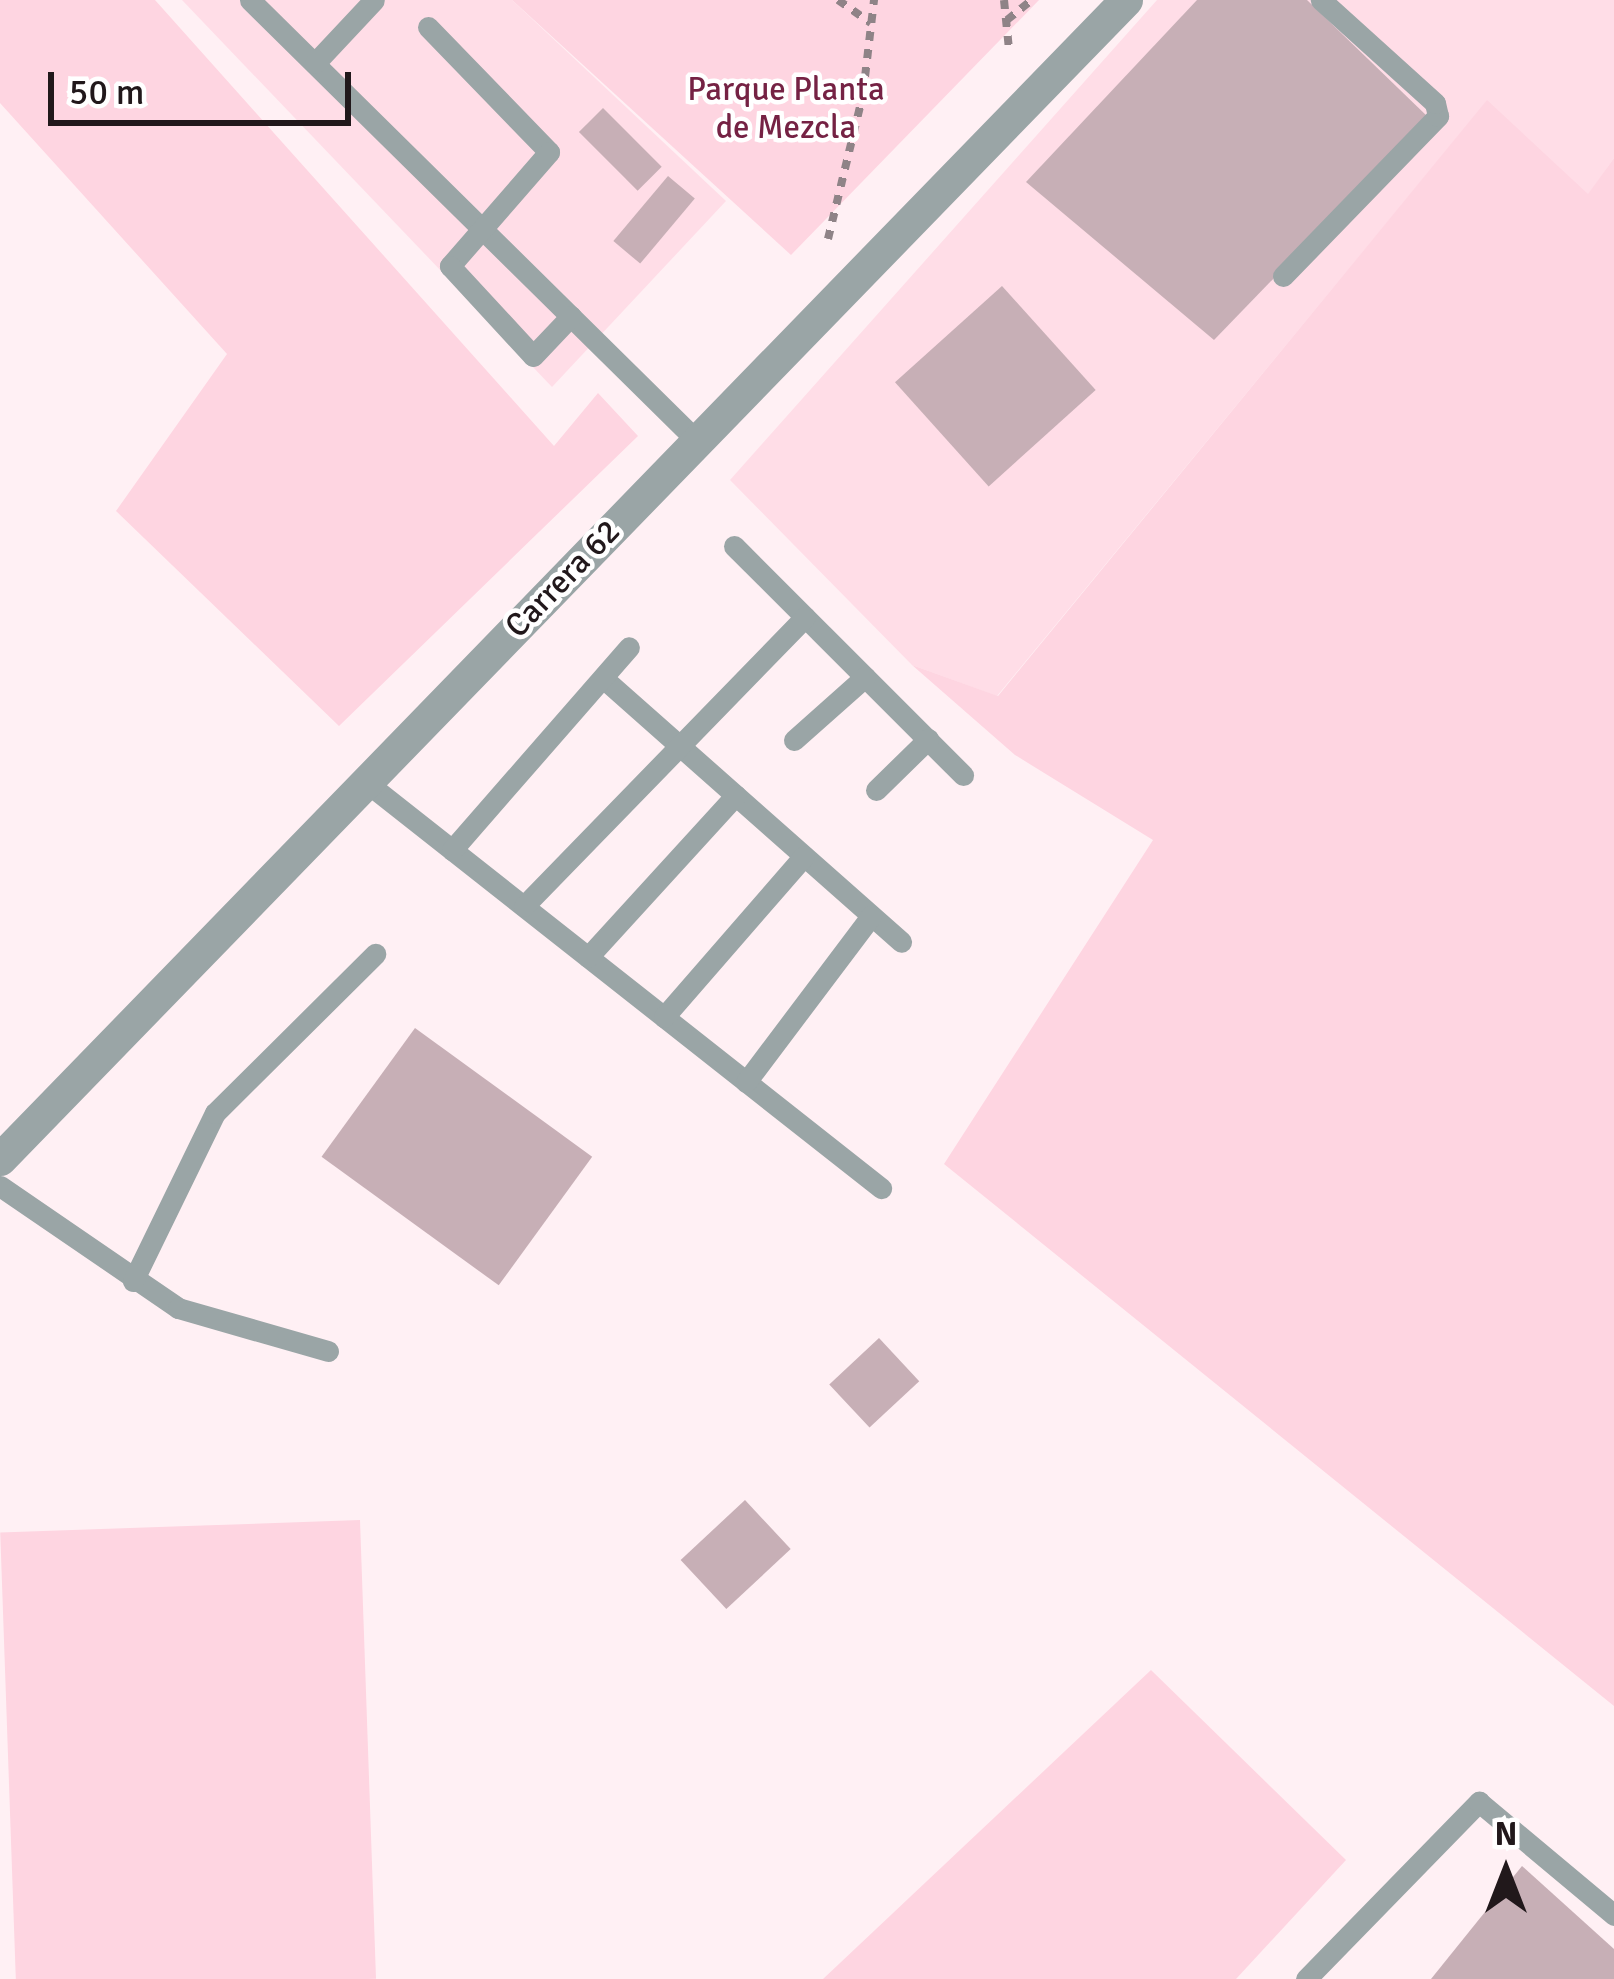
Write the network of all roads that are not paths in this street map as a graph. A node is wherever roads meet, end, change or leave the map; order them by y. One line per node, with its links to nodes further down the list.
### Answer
1 (250, 0): 6 (lane)
2 (374, 0): 6 (lane)
3 (1126, 0): 10 (street, Carrera 62)
4 (1321, 0): 8 (lane)
5 (428, 27): 7 (lane)
6 (315, 64): 7 (lane)
7 (482, 228): 9 (lane); 9 (lane)
8 (1283, 276)
9 (571, 316): 10 (lane)
10 (698, 441): 20 (street, Carrera 62)
11 (734, 546): 12 (lane)
12 (805, 617): 14 (lane); 18 (lane)
13 (629, 647): 15 (lane)
14 (865, 677): 16 (lane); 17 (lane)
15 (603, 678): 18 (lane); 23 (lane)
16 (928, 739): 19 (lane); 21 (lane)
17 (794, 740)
18 (680, 746): 22 (lane); 25 (lane)
19 (963, 775)
20 (366, 782): 23 (lane); 32 (street, Carrera 62)
21 (876, 790)
22 (736, 795): 24 (lane); 29 (lane)
23 (452, 850): 25 (lane)
24 (804, 856): 26 (lane); 30 (lane)
25 (524, 906): 29 (lane)
26 (871, 916): 27 (lane); 31 (lane)
27 (901, 942)
28 (375, 954): 35 (lane)
29 (588, 957): 30 (lane)
30 (664, 1018): 31 (lane)
31 (746, 1082): 34 (lane)
32 (0, 1159)
33 (0, 1186): 35 (lane)
34 (880, 1188)
35 (133, 1281): 36 (lane)
36 (328, 1351)
37 (1614, 1915): 38 (lane)
38 (1306, 1979)

